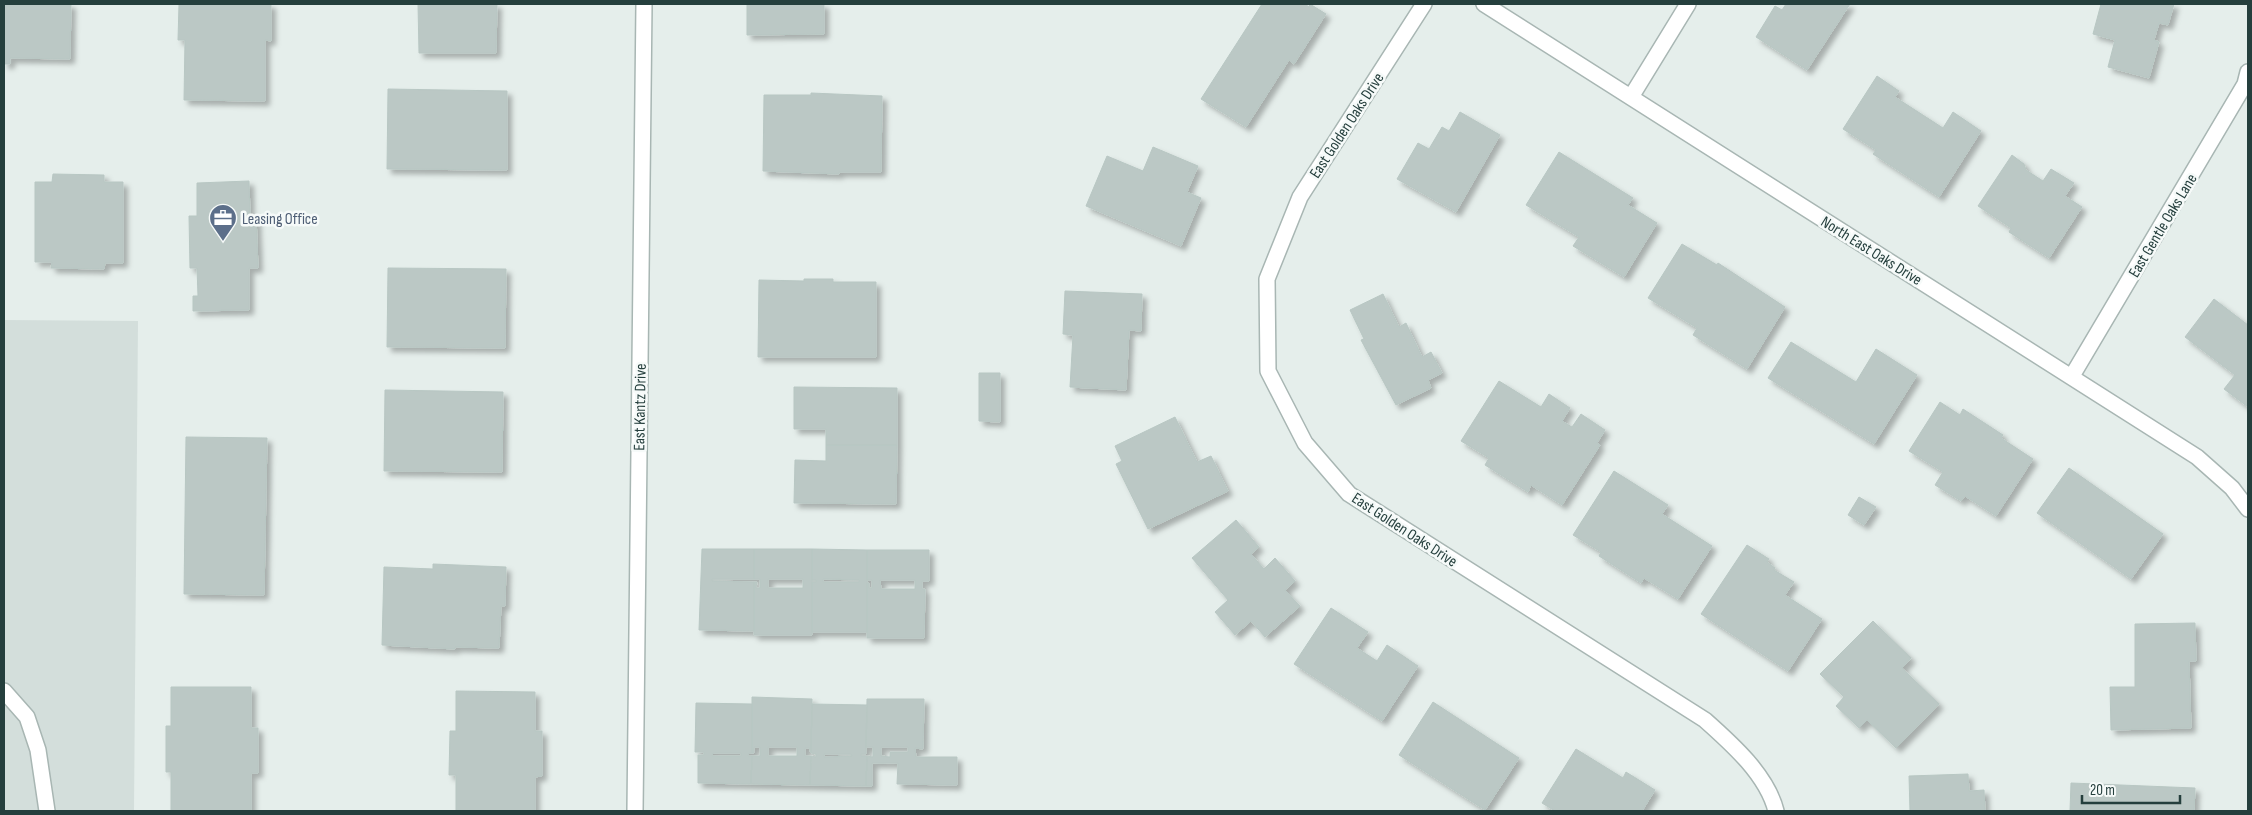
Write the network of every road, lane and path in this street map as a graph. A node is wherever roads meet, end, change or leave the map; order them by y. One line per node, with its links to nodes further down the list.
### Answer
1 (644, 4): 11 (street, East Kantz Drive)
2 (1424, 4): 12 (street, East Golden Oaks Drive)
3 (1484, 4): 6 (street, North East Oaks Drive)
4 (1688, 4): 6 (street)
5 (2248, 72): 7 (street, East Gentle Oaks Lane)
6 (1631, 97): 7 (street, North East Oaks Drive)
7 (2072, 376): 8 (street, North East Oaks Drive)
8 (2248, 509)
9 (4, 691): 10 (street)
10 (47, 811)
11 (635, 811)
12 (1776, 811)

